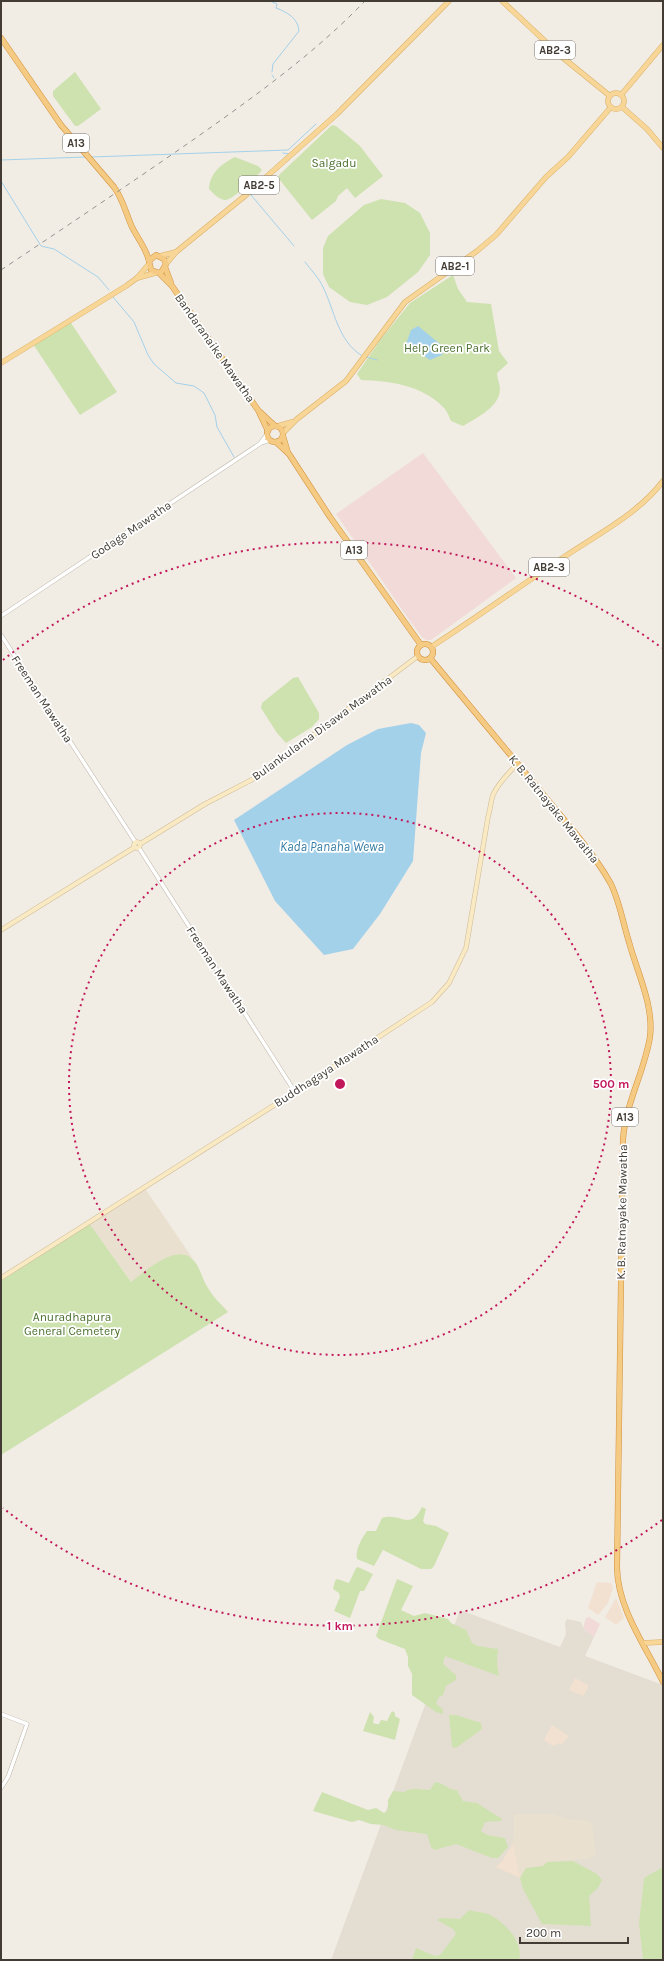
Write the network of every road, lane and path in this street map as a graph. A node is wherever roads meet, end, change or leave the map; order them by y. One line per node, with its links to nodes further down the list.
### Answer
1 (449, 1): 11 (main road, AB2-5)
2 (502, 1): 6 (main road, AB2-3)
3 (1, 38): 10 (highway, A13)
4 (663, 45): 5 (main road)
5 (621, 95): 6 (main road); 8 (main road)
6 (610, 96): 7 (main road)
7 (610, 107): 8 (main road); 20 (main road, AB2-1)
8 (622, 107): 9 (main road)
9 (663, 148)
10 (146, 250): 12 (highway); 13 (highway, A13)
11 (176, 252): 12 (main road, AB2-5); 14 (main road, AB2-5)
12 (158, 256): 13 (highway); 14 (highway, Bandaranaike Mawatha)
13 (149, 263): 15 (highway, Bandaranaike Mawatha); 16 (main road)
14 (166, 266): 15 (highway); 17 (highway, Bandaranaike Mawatha)
15 (157, 273): 16 (main road); 17 (highway, Bandaranaike Mawatha)
16 (137, 278): 18 (main road)
17 (172, 286): 19 (highway, Bandaranaike Mawatha)
18 (1, 363)
19 (258, 410): 21 (highway, Bandaranaike Mawatha); 22 (highway, Bandaranaike Mawatha)
20 (297, 419): 21 (main road, AB2-1); 23 (main road, AB2-1)
21 (277, 426): 22 (highway); 23 (highway, Bandaranaike Mawatha)
22 (268, 432): 24 (highway, Bandaranaike Mawatha); 26 (street, Godage Mawatha)
23 (283, 435): 25 (highway); 27 (highway, A13)
24 (270, 440): 25 (highway); 26 (street, Godage Mawatha)
25 (276, 442): 27 (highway, A13)
26 (261, 443): 29 (street, Godage Mawatha)
27 (289, 454): 31 (highway, A13)
28 (663, 481): 32 (main road, AB2-3)
29 (1, 616)
30 (1, 635): 36 (street, Freeman Mawatha)
31 (421, 646): 32 (highway); 33 (highway)
32 (431, 647): 34 (highway)
33 (418, 656): 34 (highway); 36 (main road, Bulankulama Disawa Mawatha)
34 (430, 658): 35 (highway, K. B. Ratnayake Mawatha / A13)
35 (517, 764): 38 (main road, Buddhagaya Mawatha); 41 (highway, K. B. Ratnayake Mawatha / A13)
36 (137, 845): 37 (main road, Bulankulama Disawa Mawatha); 38 (street, Freeman Mawatha)
37 (1, 930)
38 (295, 1092): 39 (main road, Buddhagaya Mawatha)
39 (1, 1278)
40 (663, 1642): 41 (main road)
41 (643, 1643): 42 (highway, A13)
42 (663, 1682)
43 (1, 1714): 44 (street)
44 (1, 1788)

